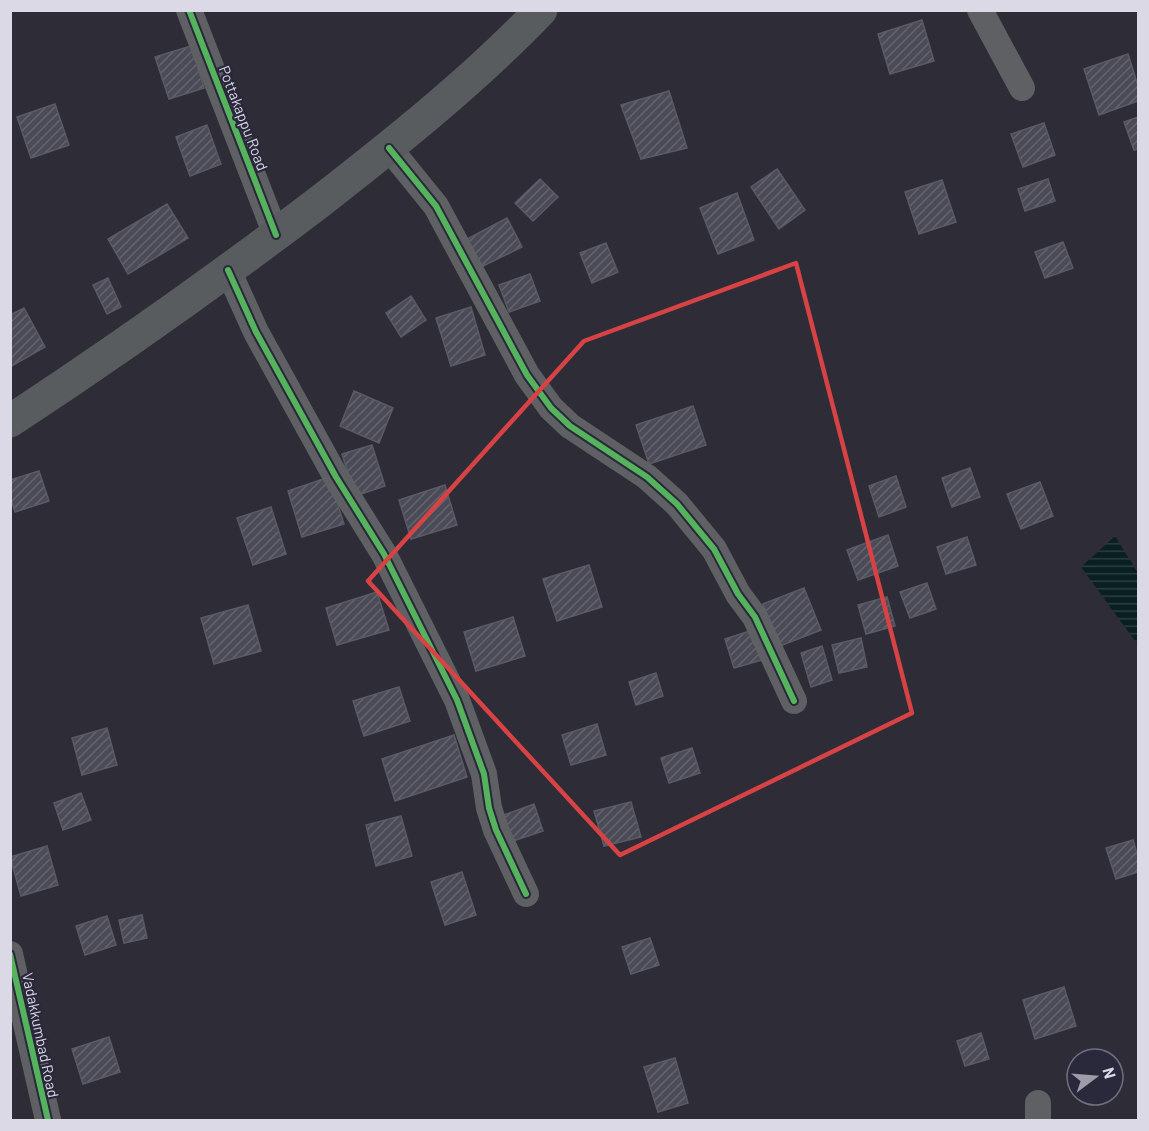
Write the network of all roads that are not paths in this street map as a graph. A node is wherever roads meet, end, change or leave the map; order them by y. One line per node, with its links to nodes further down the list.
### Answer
1 (189, 10): 6 (street, Pottakappu Road)
2 (541, 10): 5 (main road)
3 (980, 10): 4 (street)
4 (1022, 88)
5 (389, 148): 6 (main road); 9 (street)
6 (276, 235): 7 (main road)
7 (228, 270): 8 (main road); 10 (street)
8 (10, 421)
9 (794, 701)
10 (526, 894)
11 (12, 962): 12 (street, Vadakkumbad Road)
12 (48, 1120)

